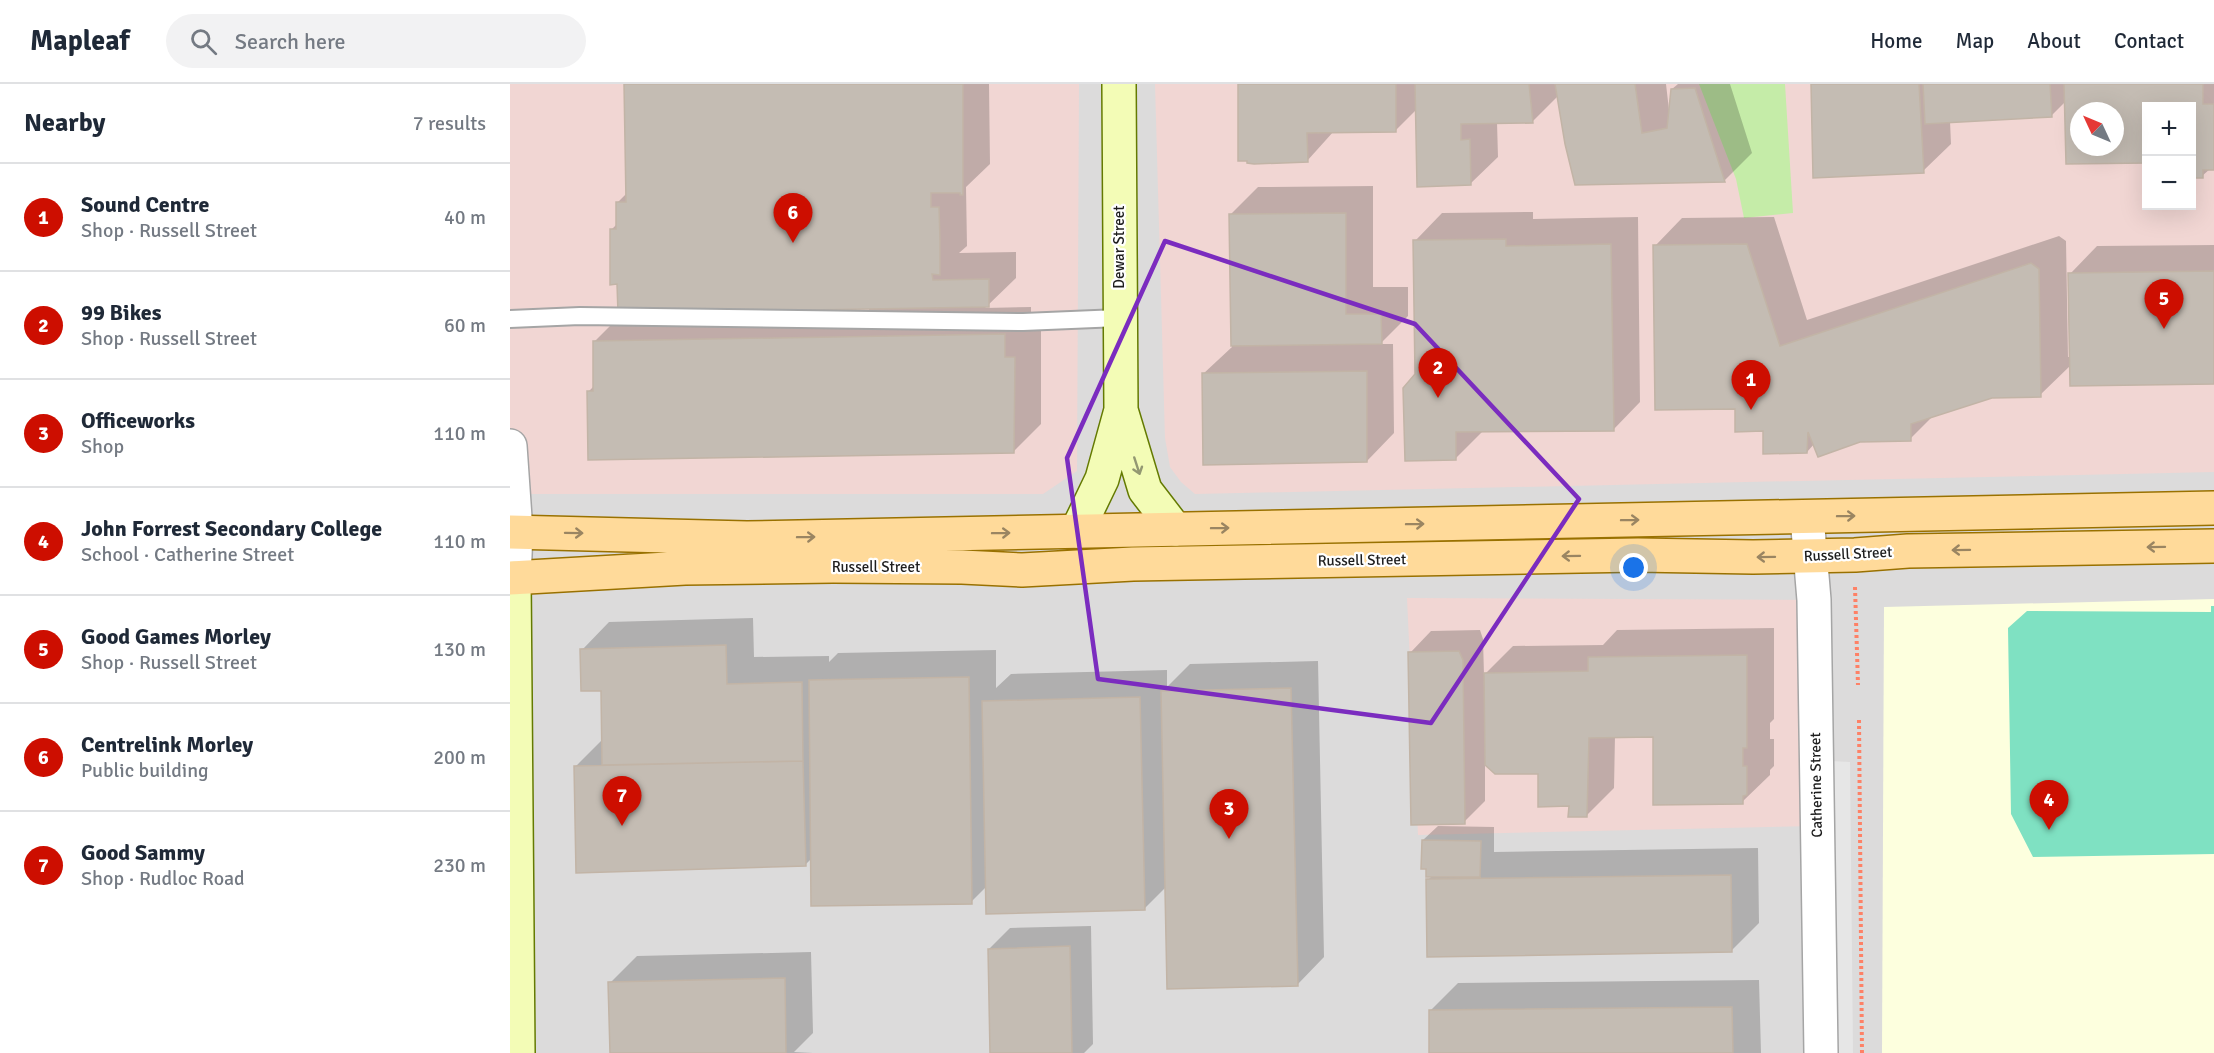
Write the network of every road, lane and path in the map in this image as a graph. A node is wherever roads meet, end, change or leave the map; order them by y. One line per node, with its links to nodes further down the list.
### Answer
1 (1119, 84): 2 (street, Dewar Street)
2 (1119, 318): 3 (lane); 4 (street, Dewar Street)
3 (510, 319)
4 (1121, 410): 8 (street, Dewar Street, one-way to 8); 10 (street, Dewar Street)
5 (510, 446): 11 (street)
6 (2214, 507): 7 (main road, Russell Street, one-way to 6)
7 (1807, 517): 8 (main road, Russell Street, one-way to 7); 13 (street, Catherine Street)
8 (1175, 529): 9 (main road, Russell Street)
9 (1133, 530): 10 (main road, Russell Street); 14 (main road)
10 (1077, 531): 11 (main road, Russell Street, one-way to 10)
11 (513, 532): 16 (street)
12 (2214, 546): 13 (main road, Russell Street, one-way to 13)
13 (1810, 556): 14 (main road, Russell Street, one-way to 14); 20 (street, Catherine Street)
14 (1133, 564): 16 (main road, Russell Street)
15 (1855, 577): 17 (path)
16 (512, 578): 19 (street)
17 (1858, 685)
18 (1859, 720): 21 (path)
19 (518, 1053)
20 (1821, 1053)
21 (1862, 1053)

